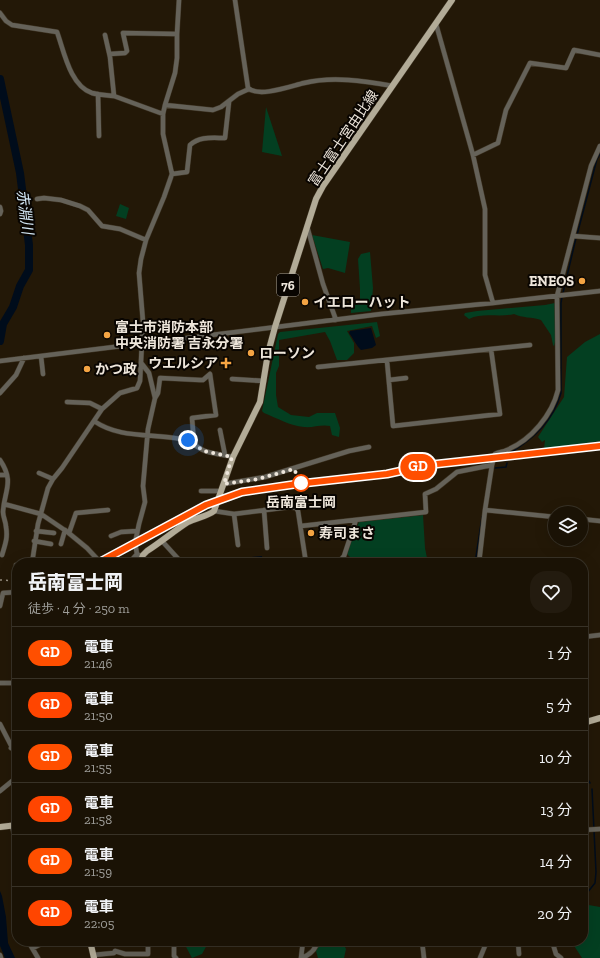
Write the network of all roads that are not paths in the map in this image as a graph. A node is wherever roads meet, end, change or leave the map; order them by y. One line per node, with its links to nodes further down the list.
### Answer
1 (179, 0): 6 (street)
2 (235, 0): 11 (street)
3 (452, 0): 5 (main road, 富士富士宮由比線 / 76)
4 (0, 13): 12 (street)
5 (436, 24): 10 (main road, 富士富士宮由比線 / 76); 19 (street)
6 (177, 34): 8 (street); 15 (street)
7 (105, 35): 8 (street)
8 (110, 54): 13 (street)
9 (600, 55): 19 (street)
10 (393, 86): 11 (street); 24 (main road, 富士富士宮由比線 / 76)
11 (249, 89): 14 (street)
12 (98, 94): 13 (street); 17 (street)
13 (114, 96): 16 (street)
14 (229, 102): 15 (street); 20 (street)
15 (165, 105): 16 (street)
16 (163, 114): 20 (street)
17 (99, 136)
18 (600, 146): 25 (street)
19 (473, 155): 30 (street)
20 (172, 174): 27 (street)
21 (37, 199): 27 (street)
22 (0, 207): 23 (street)
23 (0, 214)
24 (307, 226): 31 (street); 32 (main road, 富士富士宮由比線 / 76)
25 (573, 236): 26 (street); 29 (street)
26 (600, 238)
27 (146, 240): 33 (street)
28 (600, 291): 29 (street)
29 (557, 296): 30 (street); 59 (street)
30 (493, 303): 31 (street)
31 (336, 320): 32 (street)
32 (275, 327): 33 (street); 46 (main road, 富士富士宮由比線 / 76)
33 (143, 343): 36 (street); 40 (street)
34 (530, 345): 35 (street)
35 (491, 349): 39 (street); 45 (street)
36 (41, 356): 37 (street); 42 (street)
37 (24, 358): 38 (street); 47 (street)
38 (0, 361)
39 (388, 361): 41 (street); 45 (street)
40 (142, 364): 48 (street); 50 (street)
41 (318, 367)
42 (43, 374)
43 (406, 378): 45 (street)
44 (232, 379): 46 (street)
45 (389, 380)
46 (264, 381): 57 (main road, 富士富士宮由比線 / 76)
47 (0, 393)
48 (155, 398): 53 (street); 54 (street)
49 (67, 402): 50 (street)
50 (102, 409): 51 (street)
51 (94, 421): 53 (street); 63 (street)
52 (220, 430): 56 (street)
53 (147, 435): 54 (street); 80 (street)
54 (194, 443): 56 (street)
55 (369, 447): 64 (street)
56 (224, 455): 57 (street)
57 (232, 457): 64 (main road, 富士富士宮由比線 / 76)
58 (0, 460): 62 (street)
59 (492, 465): 70 (street); 75 (street)
60 (40, 473): 63 (street)
61 (0, 475): 62 (street)
62 (7, 475): 67 (street)
63 (53, 479): 72 (street)
64 (224, 484): 66 (main road, 富士富士宮由比線 / 76)
65 (201, 491): 66 (street)
66 (221, 491): 71 (main road, 富士富士宮由比線 / 76)
67 (4, 504): 72 (street); 90 (street)
68 (108, 510): 81 (street)
69 (264, 510): 73 (street); 78 (street); 89 (street)
70 (484, 510): 74 (street); 98 (street)
71 (214, 511): 73 (street); 85 (main road)
72 (41, 514): 79 (street); 81 (street)
73 (234, 514): 88 (street)
74 (548, 515)
75 (356, 520): 78 (street); 97 (street)
76 (588, 520): 77 (street)
77 (600, 521)
78 (301, 526): 96 (street)
79 (36, 531): 82 (street); 84 (street)
80 (137, 531): 83 (street); 91 (street)
81 (67, 532): 87 (street); 93 (street)
82 (54, 533)
83 (111, 536)
84 (34, 541): 86 (street); 92 (street)
85 (162, 541): 91 (main road); 95 (street)
86 (51, 544)
87 (61, 544)
88 (238, 545)
89 (268, 548)
90 (2, 555)
91 (140, 555): 94 (street)
92 (32, 558)
93 (96, 558)
94 (136, 558)
95 (177, 558)
96 (305, 558)
97 (342, 558)
98 (479, 558)
99 (12, 592): 100 (street)
100 (0, 606)
101 (600, 636): 102 (street)
102 (588, 639)
103 (12, 682): 104 (street)
104 (0, 683)
105 (600, 718): 106 (main road)
106 (588, 722)
107 (0, 724): 108 (street)
108 (11, 748)
109 (12, 781): 110 (street)
110 (0, 791)
111 (12, 825): 112 (main road)
112 (0, 826)
113 (37, 946): 123 (street)
114 (91, 946): 125 (main road)
115 (148, 946): 125 (street)
116 (174, 946): 128 (street)
117 (303, 946): 129 (street)
118 (316, 946): 129 (street)
119 (423, 946): 130 (street)
120 (485, 946): 131 (street)
121 (518, 946): 124 (street)
122 (554, 946): 132 (street)
123 (33, 948): 126 (street)
124 (519, 954)
125 (94, 957): 127 (street)
126 (38, 958)
127 (114, 958)
128 (176, 958)
129 (302, 958)
130 (424, 958)
131 (480, 958)
132 (561, 958)

